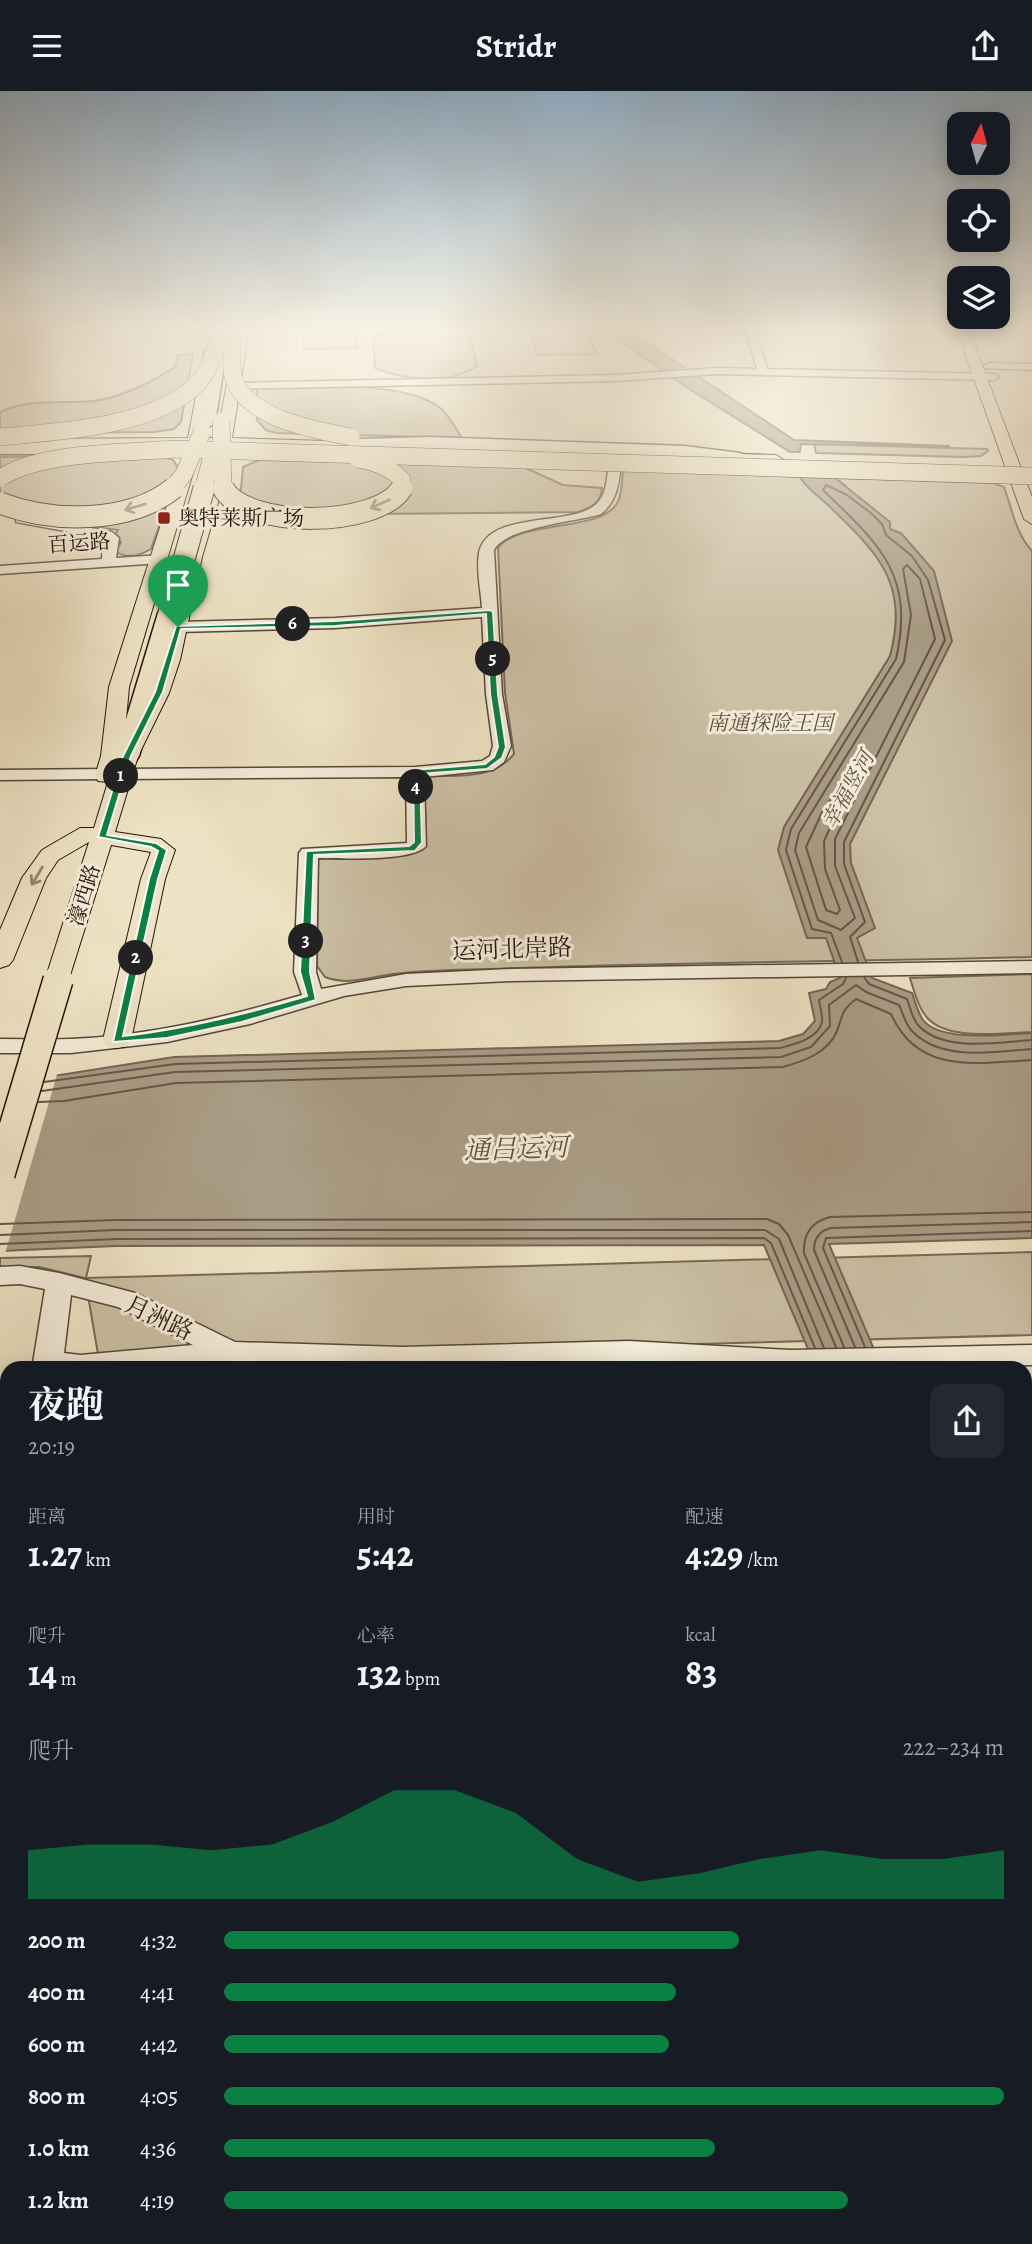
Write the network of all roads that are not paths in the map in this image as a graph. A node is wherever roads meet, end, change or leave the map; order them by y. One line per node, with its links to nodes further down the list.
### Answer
1 (76, 428): 14 (highway, bridge)
2 (195, 428): 13 (main road)
3 (205, 428): 19 (main road, 濠西路)
4 (208, 428): 27 (highway, one-way to 27, bridge)
5 (211, 428): 34 (highway, bridge)
6 (215, 428): 18 (highway, one-way to 6, bridge)
7 (218, 428): 16 (main road)
8 (244, 428): 12 (main road)
9 (313, 428): 22 (highway, bridge)
10 (1010, 428): 24 (main road)
11 (1014, 428): 24 (main road)
12 (348, 441): 15 (street); 17 (main road); 21 (street)
13 (108, 442): 14 (main road); 19 (main road)
14 (0, 444): 19 (highway, bridge); 19 (main road); 22 (highway, bridge)
15 (324, 444): 16 (main road); 17 (main road)
16 (224, 446): 19 (main road); 20 (main road); 25 (main road)
17 (417, 447): 21 (main road)
18 (254, 449): 19 (highway, bridge); 24 (highway, bridge)
19 (188, 450): 26 (highway, bridge); 30 (main road, 濠西路)
20 (273, 452): 23 (main road); 25 (main road)
21 (760, 459): 24 (main road)
22 (702, 460): 24 (highway, bridge)
23 (615, 464): 24 (main road); 33 (street)
24 (1027, 473): 29 (main road)
25 (218, 475): 34 (main road)
26 (0, 478)
27 (0, 503)
28 (0, 512): 31 (street)
29 (1032, 519)
30 (161, 559): 31 (street, 百运路); 35 (main road, 濠西路)
31 (108, 562): 32 (street, 百运路)
32 (0, 570)
33 (490, 612): 34 (street); 36 (street)
34 (167, 618): 35 (highway)
35 (114, 768): 36 (street); 37 (street); 38 (street); 39 (main road, 濠西路)
36 (415, 772): 43 (street)
37 (0, 775)
38 (0, 781)
39 (95, 835): 40 (main road, one-way to 40); 42 (main road, 濠西路); 44 (main road)
40 (0, 960)
41 (1032, 967): 43 (street, 运河北岸路)
42 (49, 980): 46 (main road); 47 (main road, bridge)
43 (313, 997): 44 (street, 运河北岸路)
44 (117, 1040): 45 (street, 运河北岸路)
45 (0, 1046)
46 (0, 1111)
47 (0, 1174)
48 (0, 1276): 49 (street, 月洲路)
49 (59, 1282): 50 (street, 月洲路); 52 (street)
50 (231, 1352): 51 (street, 月洲路); 53 (street)
51 (1032, 1355)
52 (48, 1361)
53 (126, 1361)

